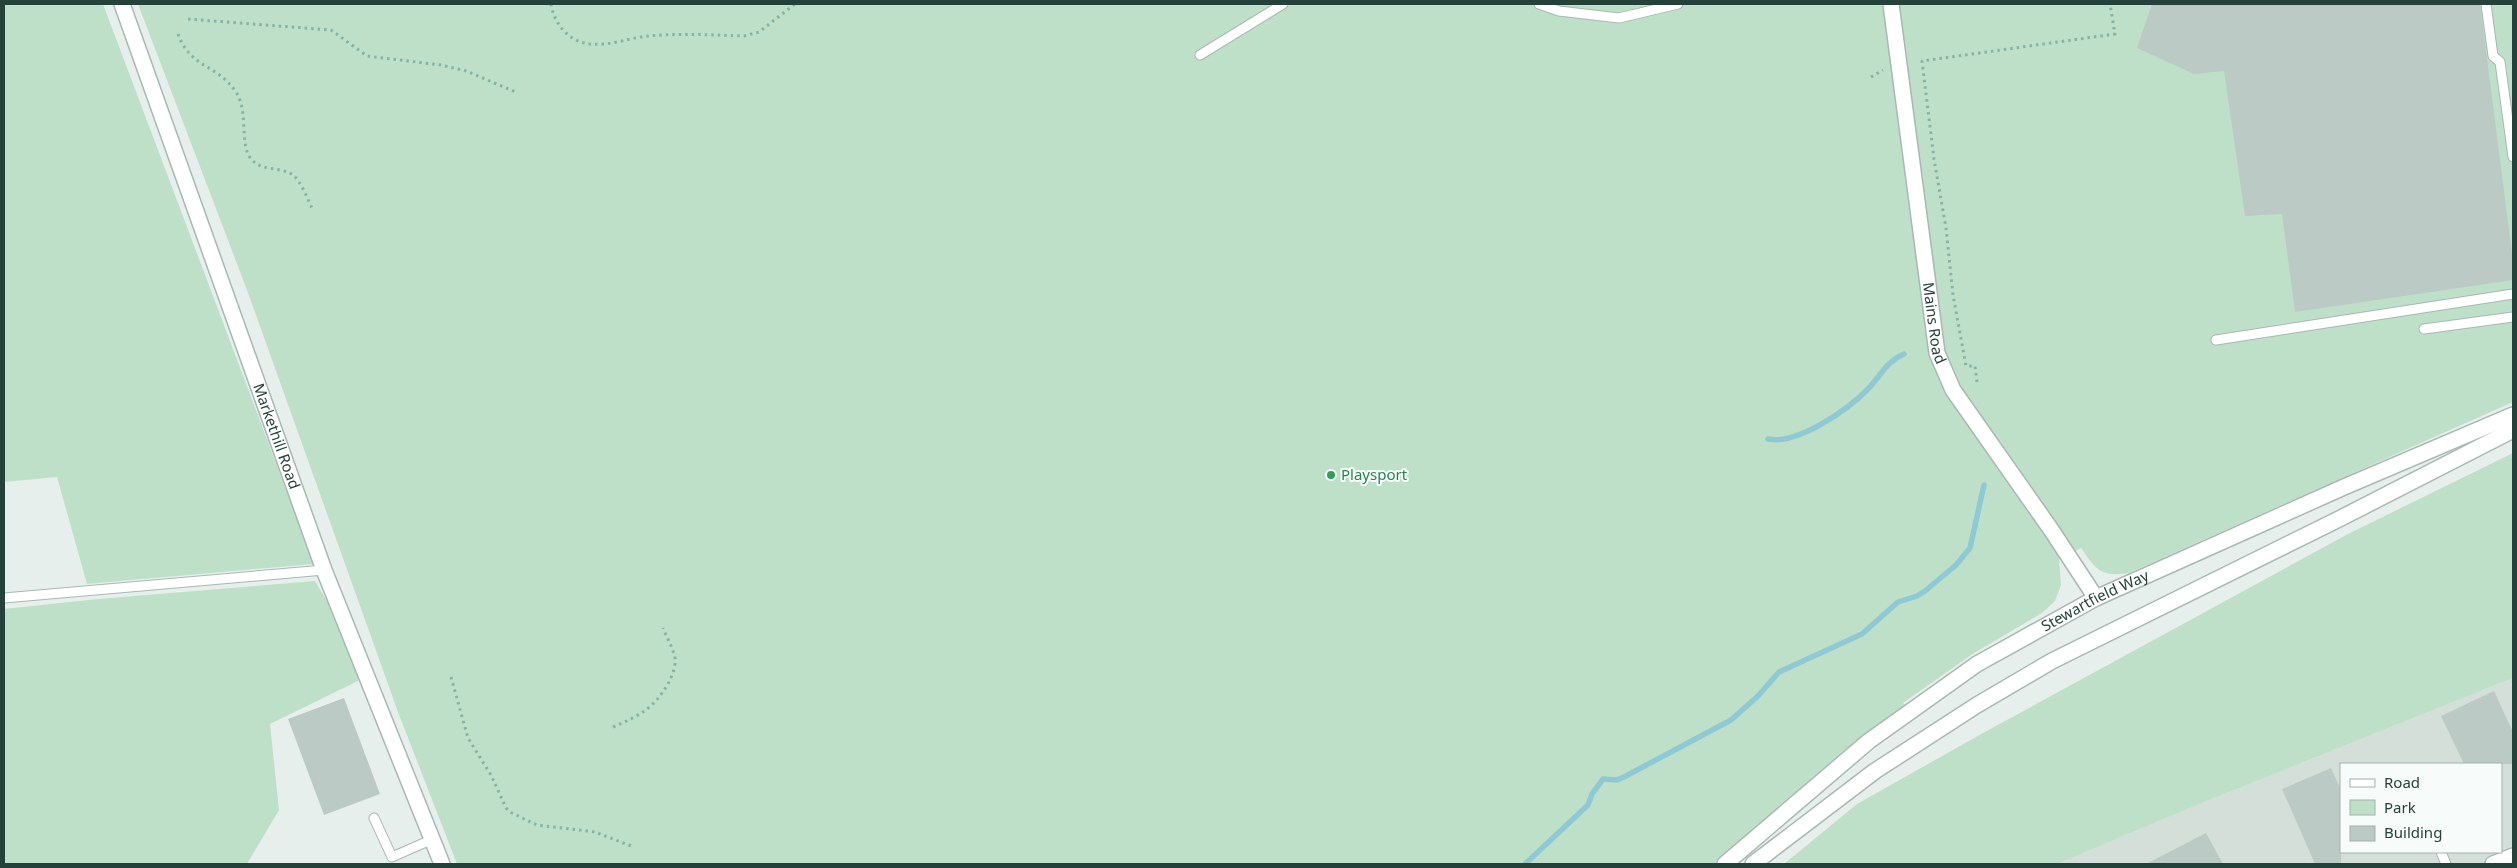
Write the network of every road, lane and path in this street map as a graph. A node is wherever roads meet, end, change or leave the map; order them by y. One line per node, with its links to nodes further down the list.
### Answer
1 (122, 4): 23 (street, Markethill Road)
2 (551, 4): 3 (path)
3 (795, 4)
4 (1283, 4): 12 (lane)
5 (1539, 4): 6 (lane)
6 (1678, 4)
7 (1891, 4): 25 (street, Mains Road)
8 (2110, 4): 20 (path)
9 (2486, 4): 14 (lane)
10 (188, 18): 13 (path)
11 (178, 34): 15 (path)
12 (1200, 55)
13 (516, 92)
14 (2513, 157)
15 (312, 208)
16 (2513, 294): 19 (lane)
17 (2513, 317): 18 (lane)
18 (2424, 329)
19 (2216, 340)
20 (1977, 382)
21 (2513, 415): 25 (street, Stewartfield Way)
22 (2513, 430): 35 (street)
23 (324, 570): 24 (lane); 30 (street, Markethill Road)
24 (4, 598)
25 (2096, 598): 34 (street, Stewartfield Way)
26 (663, 628): 28 (path)
27 (451, 677): 31 (path)
28 (613, 727)
29 (374, 818): 30 (lane)
30 (432, 839): 33 (street, Markethill Road)
31 (631, 846)
32 (2513, 856): 36 (street)
33 (442, 864)
34 (1725, 864)
35 (1752, 864)
36 (2493, 864)

